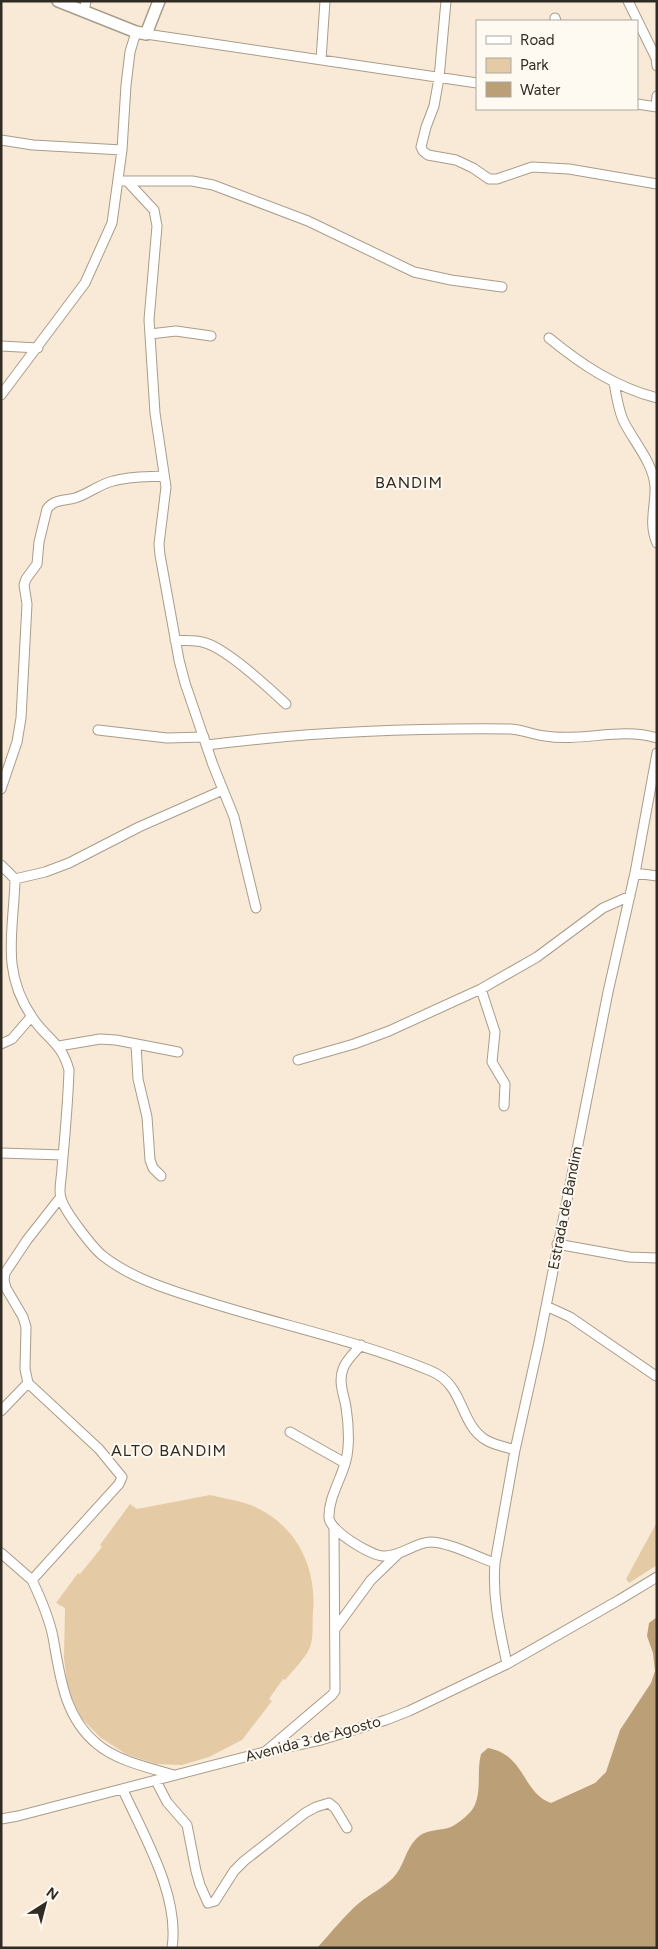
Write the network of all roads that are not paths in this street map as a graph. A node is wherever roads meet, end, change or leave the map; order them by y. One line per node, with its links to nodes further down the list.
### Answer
1 (58, 1): 6 (main road)
2 (159, 1): 9 (main road)
3 (325, 1): 10 (street)
4 (446, 1): 12 (street)
5 (628, 1): 7 (street)
6 (85, 6): 9 (main road)
7 (637, 20)
8 (638, 21): 11 (street)
9 (140, 33): 10 (street); 18 (street)
10 (320, 60): 12 (street)
11 (657, 66)
12 (439, 78): 13 (street); 20 (street)
13 (476, 83)
14 (657, 96): 16 (street)
15 (638, 104): 16 (street)
16 (656, 107)
17 (1, 140): 18 (street)
18 (122, 150): 19 (street)
19 (123, 181): 21 (street); 22 (street); 26 (street)
20 (657, 184)
21 (502, 287)
22 (150, 334): 23 (street); 30 (street)
23 (211, 336)
24 (549, 338): 27 (street)
25 (1, 346): 26 (street)
26 (38, 348): 28 (street)
27 (614, 382): 29 (street); 31 (street)
28 (1, 395)
29 (657, 398)
30 (164, 476): 32 (street); 38 (street)
31 (657, 543)
32 (176, 640): 33 (street); 36 (street)
33 (286, 704)
34 (98, 730): 36 (street)
35 (657, 738): 36 (street)
36 (205, 741): 39 (street)
37 (657, 753): 41 (street, Estrada de Bandim)
38 (1, 789)
39 (223, 790): 43 (street); 45 (street)
40 (1, 865): 43 (street)
41 (635, 873): 42 (street); 44 (street, Estrada de Bandim)
42 (657, 876)
43 (15, 879): 47 (street)
44 (630, 896): 46 (street); 58 (street, Estrada de Bandim)
45 (256, 908)
46 (481, 989): 52 (street); 53 (street)
47 (31, 1017): 48 (street); 50 (street)
48 (1, 1044)
49 (136, 1044): 50 (street); 51 (street); 56 (street)
50 (59, 1046): 55 (street)
51 (178, 1052)
52 (298, 1060)
53 (504, 1106)
54 (1, 1153): 55 (street)
55 (63, 1155): 57 (street)
56 (161, 1176)
57 (60, 1198): 61 (street); 63 (street)
58 (557, 1244): 59 (street); 60 (street, Estrada de Bandim)
59 (657, 1258)
60 (546, 1306): 62 (street); 66 (street, Estrada de Bandim)
61 (361, 1345): 66 (street); 67 (street)
62 (656, 1376)
63 (28, 1383): 64 (street); 73 (street)
64 (1, 1411)
65 (290, 1432): 67 (street)
66 (515, 1450): 71 (street, Estrada de Bandim)
67 (345, 1463): 68 (street)
68 (334, 1529): 69 (street); 74 (street)
69 (399, 1553): 71 (street); 74 (street)
70 (1, 1554): 73 (street)
71 (495, 1563): 75 (street, Estrada de Bandim)
72 (657, 1577): 75 (street, Avenida 3 de Agosto)
73 (32, 1580): 77 (street)
74 (335, 1629): 76 (street)
75 (507, 1664): 76 (street, Avenida 3 de Agosto)
76 (264, 1752): 77 (street, Avenida 3 de Agosto)
77 (174, 1775): 78 (street, Avenida 3 de Agosto)
78 (156, 1780): 79 (street, Avenida 3 de Agosto); 81 (street)
79 (123, 1790): 80 (street, Avenida 3 de Agosto); 82 (street)
80 (1, 1819)
81 (347, 1828)
82 (172, 1948)

